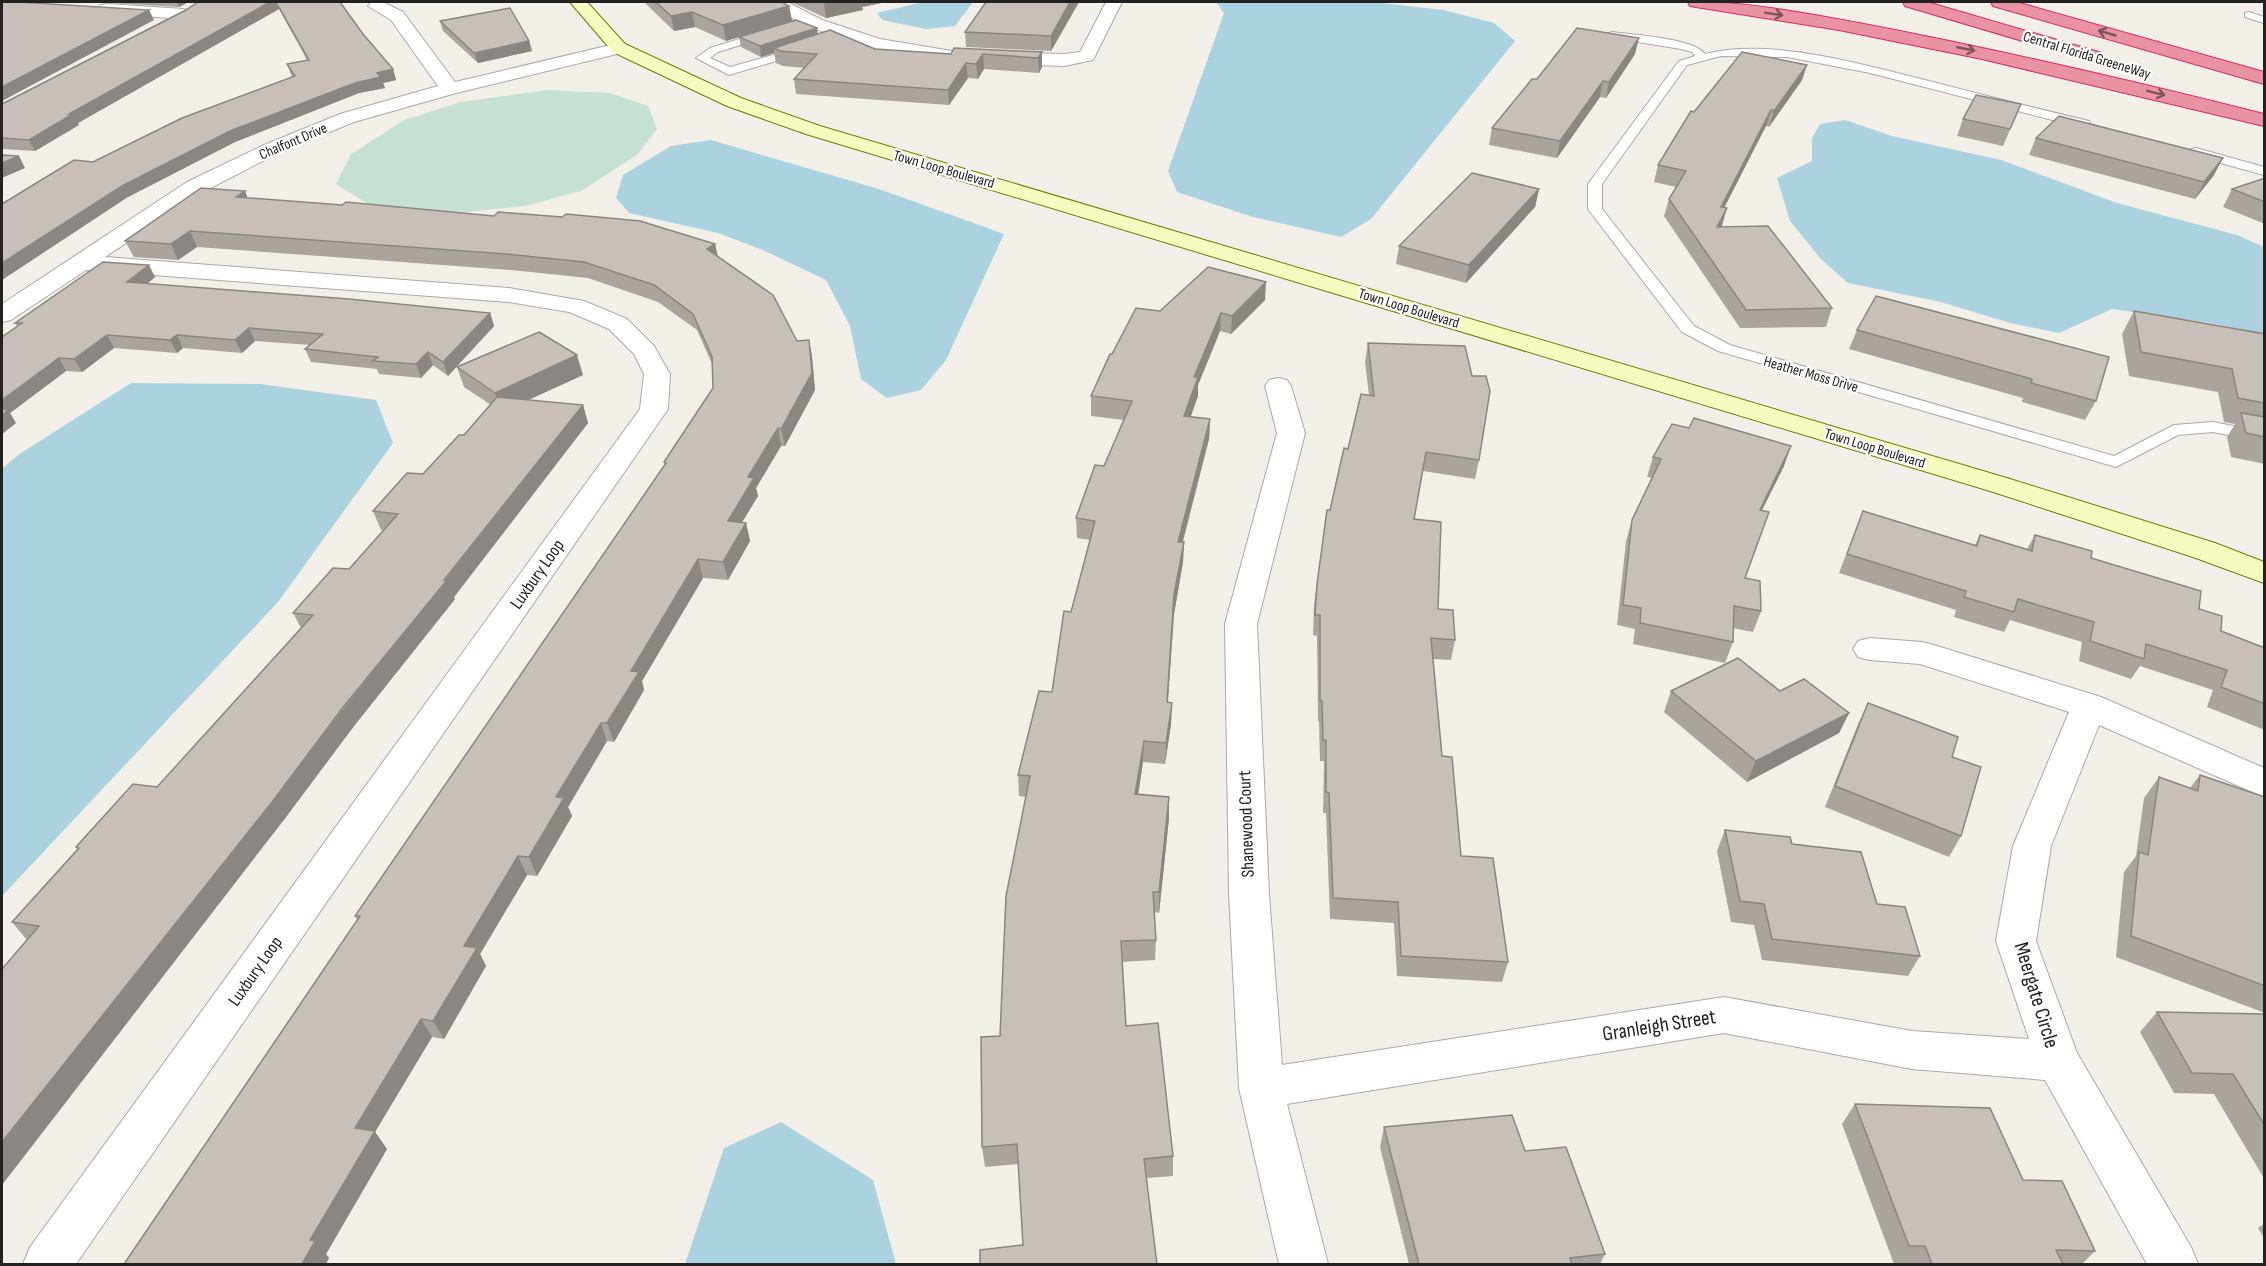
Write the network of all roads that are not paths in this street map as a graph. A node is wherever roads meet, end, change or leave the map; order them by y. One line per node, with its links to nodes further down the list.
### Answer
1 (578, 2): 16 (street, Town Loop Boulevard)
2 (775, 2): 12 (street)
3 (1114, 2): 15 (street)
4 (1696, 2): 24 (highway, one-way to 24)
5 (1911, 2): 19 (highway, Central Florida GreeneWay)
6 (1999, 2): 21 (highway, Central Florida GreeneWay, one-way to 6)
7 (2059, 2): 18 (highway)
8 (377, 6): 22 (street)
9 (92, 8): 13 (street)
10 (2249, 15): 11 (lane)
11 (2265, 20)
12 (809, 21): 15 (street); 15 (lane)
13 (153, 30)
14 (1599, 33): 17 (lane)
15 (845, 36)
16 (619, 48): 22 (street, Chalfont Drive); 32 (street, Town Loop Boulevard)
17 (1702, 58): 25 (lane, Heather Moss Drive); 31 (lane, Heather Moss Drive)
18 (2265, 63)
19 (2118, 64)
20 (2140, 70): 23 (highway, Central Florida GreeneWay)
21 (2265, 78)
22 (450, 89): 28 (street, Chalfont Drive)
23 (2265, 108)
24 (2265, 120)
25 (2098, 127)
26 (2177, 147): 27 (lane)
27 (2265, 171)
28 (79, 262): 29 (street, Chalfont Drive); 38 (street, Luxbury Loop)
29 (2, 315)
30 (1278, 386): 37 (street, Shanewood Court)
31 (2265, 437)
32 (2265, 573)
33 (1870, 649): 34 (street)
34 (2089, 706): 35 (street); 36 (street, Meergate Circle)
35 (2265, 783)
36 (2058, 1061): 37 (street, Granleigh Street); 40 (street, Meergate Circle)
37 (1261, 1088): 39 (street, Shanewood Court)
38 (47, 1264)
39 (1303, 1264)
40 (2174, 1264)

